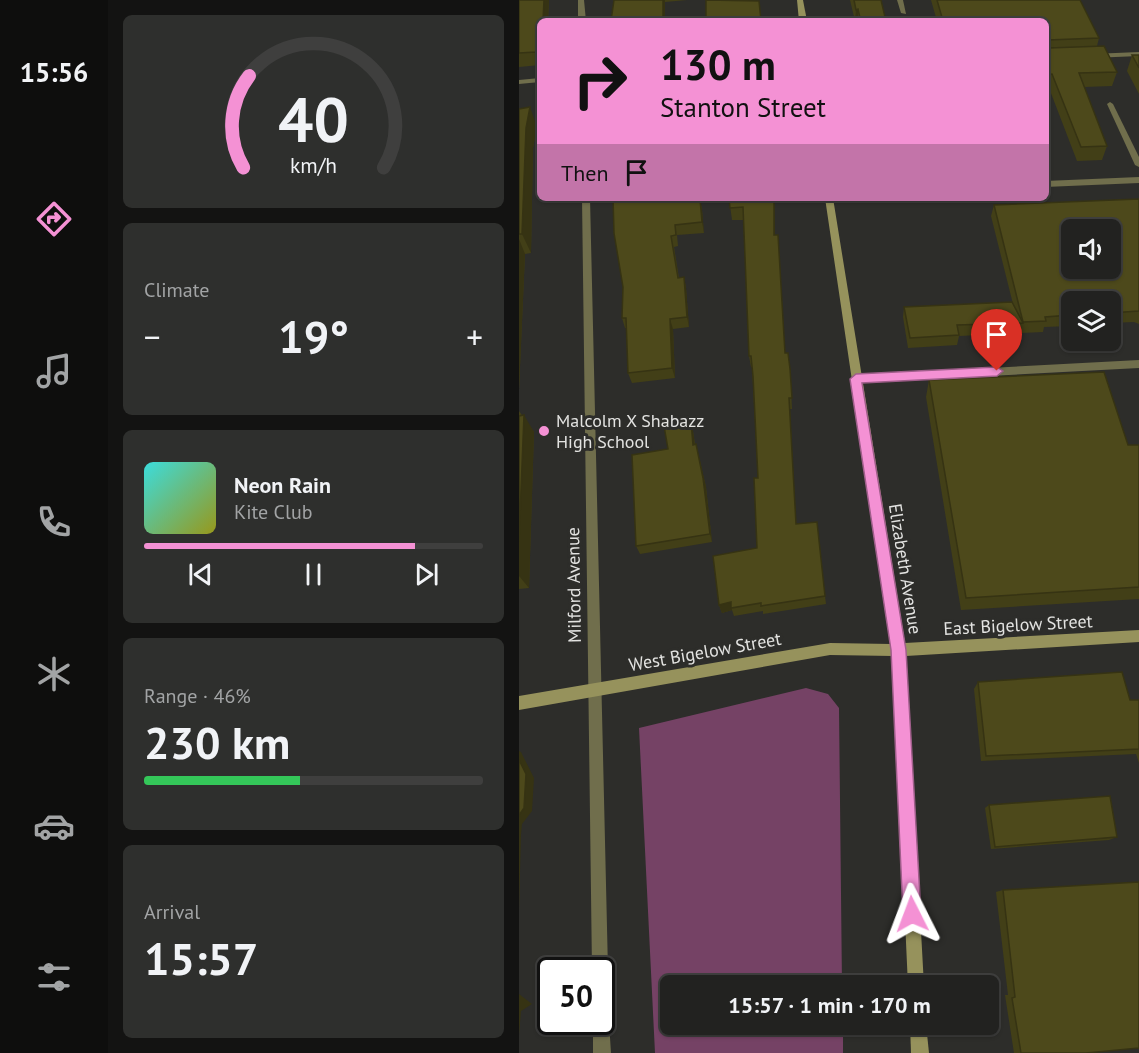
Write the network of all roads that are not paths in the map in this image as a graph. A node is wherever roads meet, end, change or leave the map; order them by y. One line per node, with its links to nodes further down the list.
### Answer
1 (582, 0): 5 (street)
2 (800, 0): 6 (main road)
3 (900, 0): 4 (lane)
4 (904, 13)
5 (582, 18)
6 (803, 18)
7 (1139, 54): 8 (street)
8 (1081, 56)
9 (537, 80): 10 (lane)
10 (519, 82)
11 (1110, 104): 12 (lane)
12 (1139, 165)
13 (1139, 180): 14 (street)
14 (1049, 184)
15 (586, 201): 21 (street, Milford Avenue)
16 (829, 201): 18 (main road, Elizabeth Avenue)
17 (1139, 364): 18 (street)
18 (856, 379): 20 (main road, Elizabeth Avenue)
19 (1139, 636): 20 (main road, East Bigelow Street)
20 (899, 650): 21 (main road, West Bigelow Street); 24 (main road, Elizabeth Avenue)
21 (595, 689): 22 (main road, West Bigelow Street); 23 (street, Milford Avenue)
22 (519, 703)
23 (600, 957)
24 (915, 975)
25 (601, 1035): 27 (street)
26 (919, 1035): 28 (main road)
27 (602, 1053)
28 (920, 1053)

